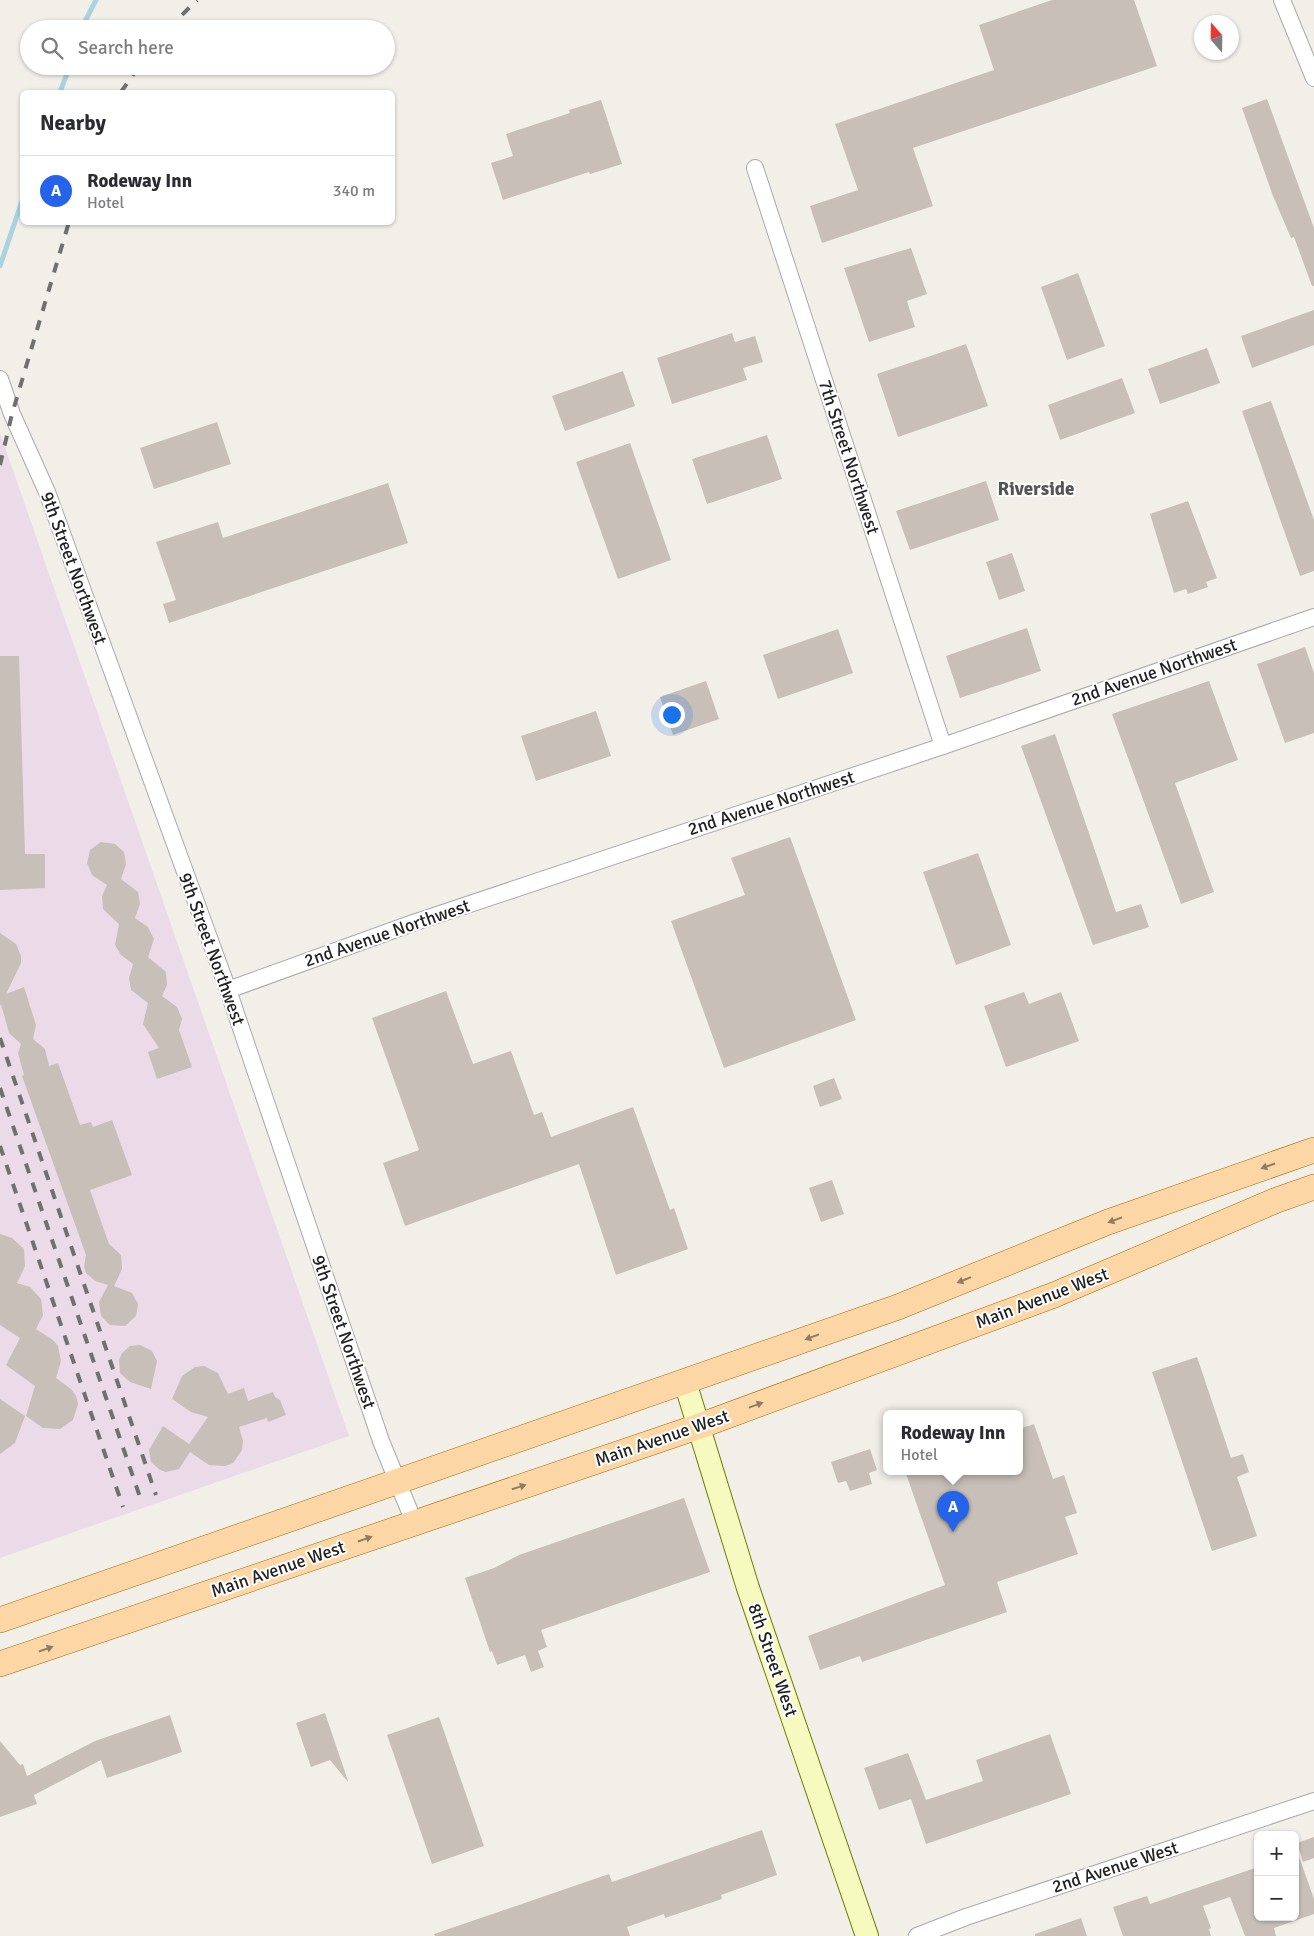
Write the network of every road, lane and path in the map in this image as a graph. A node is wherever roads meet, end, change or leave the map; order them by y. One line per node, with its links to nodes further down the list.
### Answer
1 (1282, 0): 2 (street)
2 (1314, 78)
3 (755, 168): 6 (street, 7th Street Northwest)
4 (0, 380): 7 (street, 9th Street Northwest)
5 (1314, 617): 6 (street, 2nd Avenue Northwest)
6 (943, 746): 7 (street, 2nd Avenue Northwest)
7 (228, 990): 12 (street, 9th Street Northwest)
8 (1314, 1150): 10 (main road, one-way to 10)
9 (1314, 1187): 11 (main road, Main Avenue West, one-way to 9)
10 (685, 1382): 11 (street, 8th Street West); 12 (main road)
11 (697, 1427): 13 (main road, Main Avenue West, one-way to 11); 17 (street, 8th Street West)
12 (398, 1482): 13 (street, 9th Street Northwest); 14 (main road)
13 (414, 1522): 15 (main road, Main Avenue West, one-way to 13)
14 (0, 1620)
15 (0, 1664)
16 (1314, 1801): 18 (street, 2nd Avenue West)
17 (867, 1936)
18 (917, 1936)

